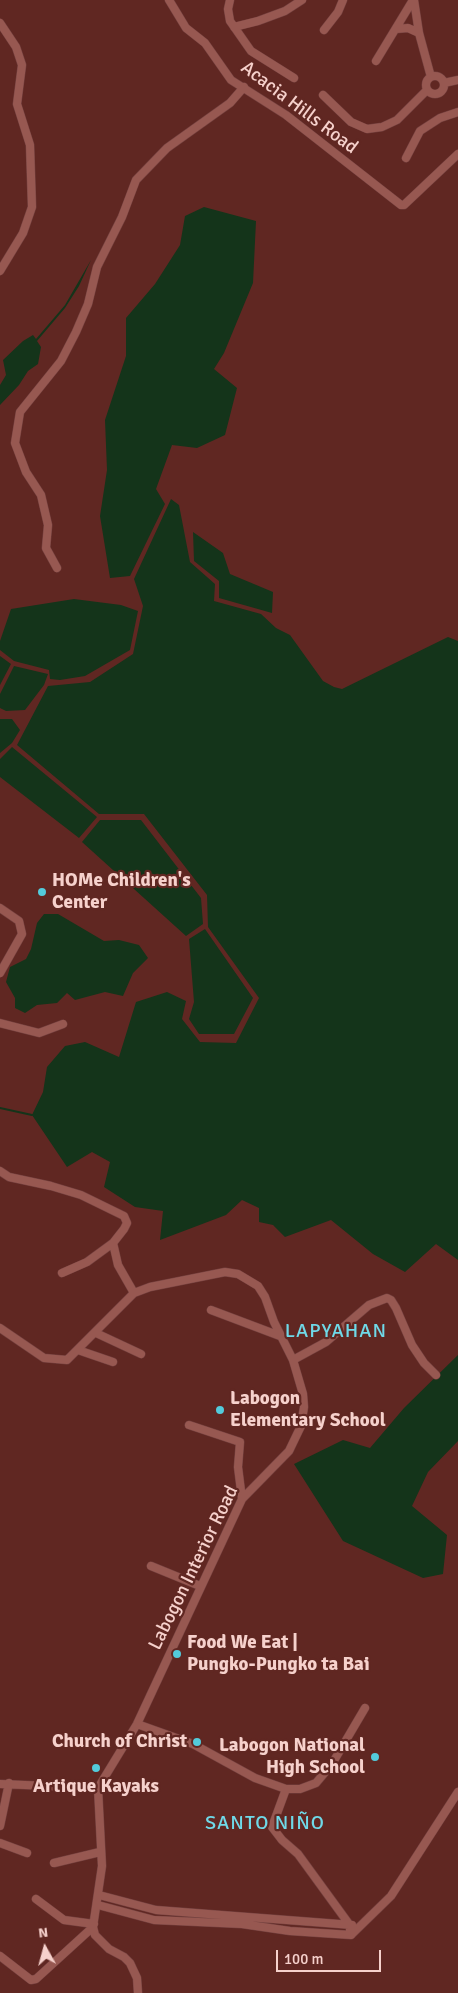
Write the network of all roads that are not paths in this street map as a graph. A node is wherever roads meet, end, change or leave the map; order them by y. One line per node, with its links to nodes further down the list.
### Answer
1 (168, 0): 16 (street, Acacia Hills Road)
2 (230, 0): 7 (street)
3 (302, 0): 7 (street)
4 (343, 0): 9 (street)
5 (414, 0): 8 (street); 10 (street)
6 (0, 23): 22 (street)
7 (234, 27): 13 (street)
8 (396, 29): 10 (street); 11 (street)
9 (324, 30)
10 (418, 33): 12 (street)
11 (376, 61)
12 (431, 77): 15 (street); 17 (street)
13 (294, 78)
14 (458, 80): 15 (street)
15 (444, 83): 17 (street)
16 (244, 87): 20 (street, Acacia Hills Road); 23 (street)
17 (427, 90): 18 (street)
18 (323, 95)
19 (458, 112): 21 (street)
20 (458, 154)
21 (406, 158)
22 (0, 271)
23 (57, 568)
24 (0, 908): 25 (street)
25 (0, 973)
26 (0, 1023): 27 (street)
27 (64, 1024)
28 (0, 1171): 29 (street)
29 (113, 1243): 30 (street); 31 (street)
30 (62, 1273)
31 (134, 1293): 34 (street, Labogon Interior Road); 35 (street, Labogon Interior Road)
32 (211, 1310): 35 (street)
33 (0, 1328): 36 (street, Labogon Interior Road)
34 (96, 1332): 36 (street, Labogon Interior Road); 37 (street)
35 (280, 1336): 38 (street, Labogon Interior Road)
36 (78, 1350): 39 (street)
37 (141, 1354)
38 (293, 1360): 40 (street); 42 (street, Labogon Interior Road)
39 (113, 1362)
40 (436, 1375)
41 (188, 1424): 42 (street)
42 (242, 1499): 44 (street, Labogon Interior Road)
43 (151, 1566): 44 (street)
44 (200, 1586): 46 (street, Labogon Interior Road)
45 (365, 1708): 50 (street)
46 (137, 1724): 49 (street, Labogon Interior Road); 50 (street)
47 (9, 1783): 48 (street); 49 (street); 52 (street)
48 (0, 1784)
49 (98, 1788): 54 (street)
50 (286, 1789): 60 (street)
51 (458, 1792): 62 (street)
52 (0, 1826)
53 (0, 1843): 55 (street)
54 (100, 1852): 56 (street); 57 (street)
55 (27, 1853)
56 (54, 1863)
57 (99, 1895): 59 (street); 60 (street)
58 (36, 1899): 61 (street)
59 (98, 1904): 61 (street); 63 (street)
60 (349, 1924): 62 (street); 63 (street)
61 (94, 1926): 64 (street); 65 (street)
62 (360, 1928): 63 (street)
63 (351, 1934)
64 (0, 1956)
65 (138, 1993)

